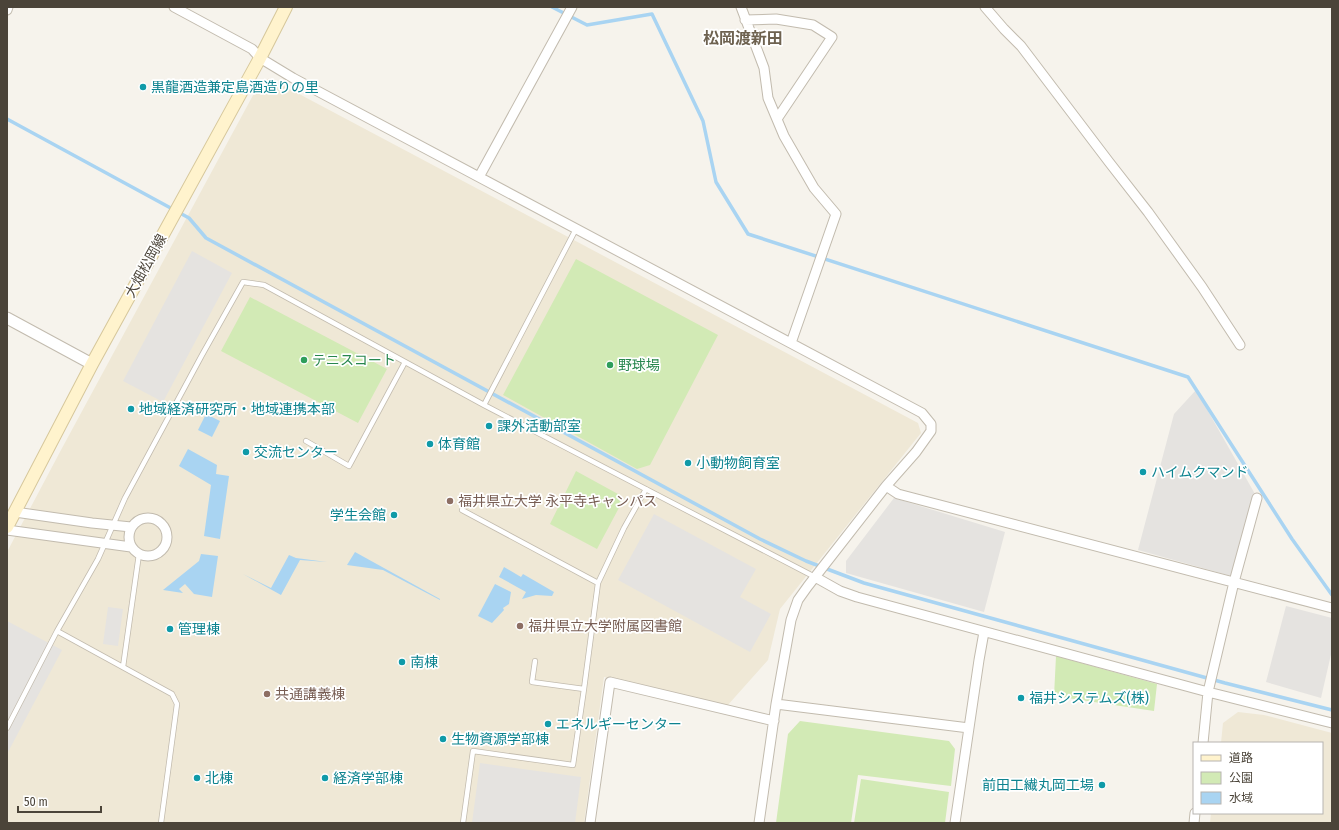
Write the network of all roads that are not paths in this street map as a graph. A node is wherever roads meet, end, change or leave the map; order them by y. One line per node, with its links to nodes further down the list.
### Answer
1 (174, 7): 7 (street)
2 (286, 7): 7 (main road, 大畑松岡線)
3 (572, 7): 9 (street)
4 (741, 7): 6 (street)
5 (985, 7): 13 (street)
6 (745, 20): 8 (street); 8 (street)
7 (260, 58): 9 (street); 15 (main road, 大畑松岡線)
8 (777, 119): 12 (street)
9 (479, 177): 10 (street)
10 (576, 229): 12 (street); 16 (lane)
11 (7, 318): 15 (street)
12 (791, 343): 18 (street)
13 (1240, 345)
14 (405, 362): 16 (lane); 17 (lane); 23 (lane)
15 (92, 364): 22 (main road, 大畑松岡線)
16 (484, 405): 19 (lane)
17 (306, 441)
18 (886, 486): 28 (street); 29 (street)
19 (646, 489): 28 (lane); 30 (lane)
20 (1257, 498): 29 (street)
21 (462, 510): 30 (lane)
22 (9, 522): 23 (street); 25 (street)
23 (113, 525): 24 (street); 25 (lane)
24 (131, 527): 26 (street); 27 (street)
25 (105, 543): 26 (street); 32 (lane)
26 (131, 547): 27 (street)
27 (139, 554): 35 (lane)
28 (815, 578): 33 (street); 38 (street)
29 (1234, 582): 31 (street); 37 (street)
30 (598, 583): 36 (lane)
31 (1332, 608)
32 (57, 630): 35 (lane); 41 (lane)
33 (984, 632): 37 (street); 42 (street)
34 (535, 661): 36 (lane)
35 (123, 667): 44 (lane)
36 (584, 689): 45 (lane)
37 (1208, 692): 40 (street); 43 (street)
38 (776, 704): 39 (street); 42 (street)
39 (774, 721): 46 (street); 47 (street)
40 (1332, 722)
41 (7, 728)
42 (969, 728): 48 (street)
43 (1203, 742)
44 (161, 823)
45 (462, 823)
46 (590, 823)
47 (759, 823)
48 (955, 823)

